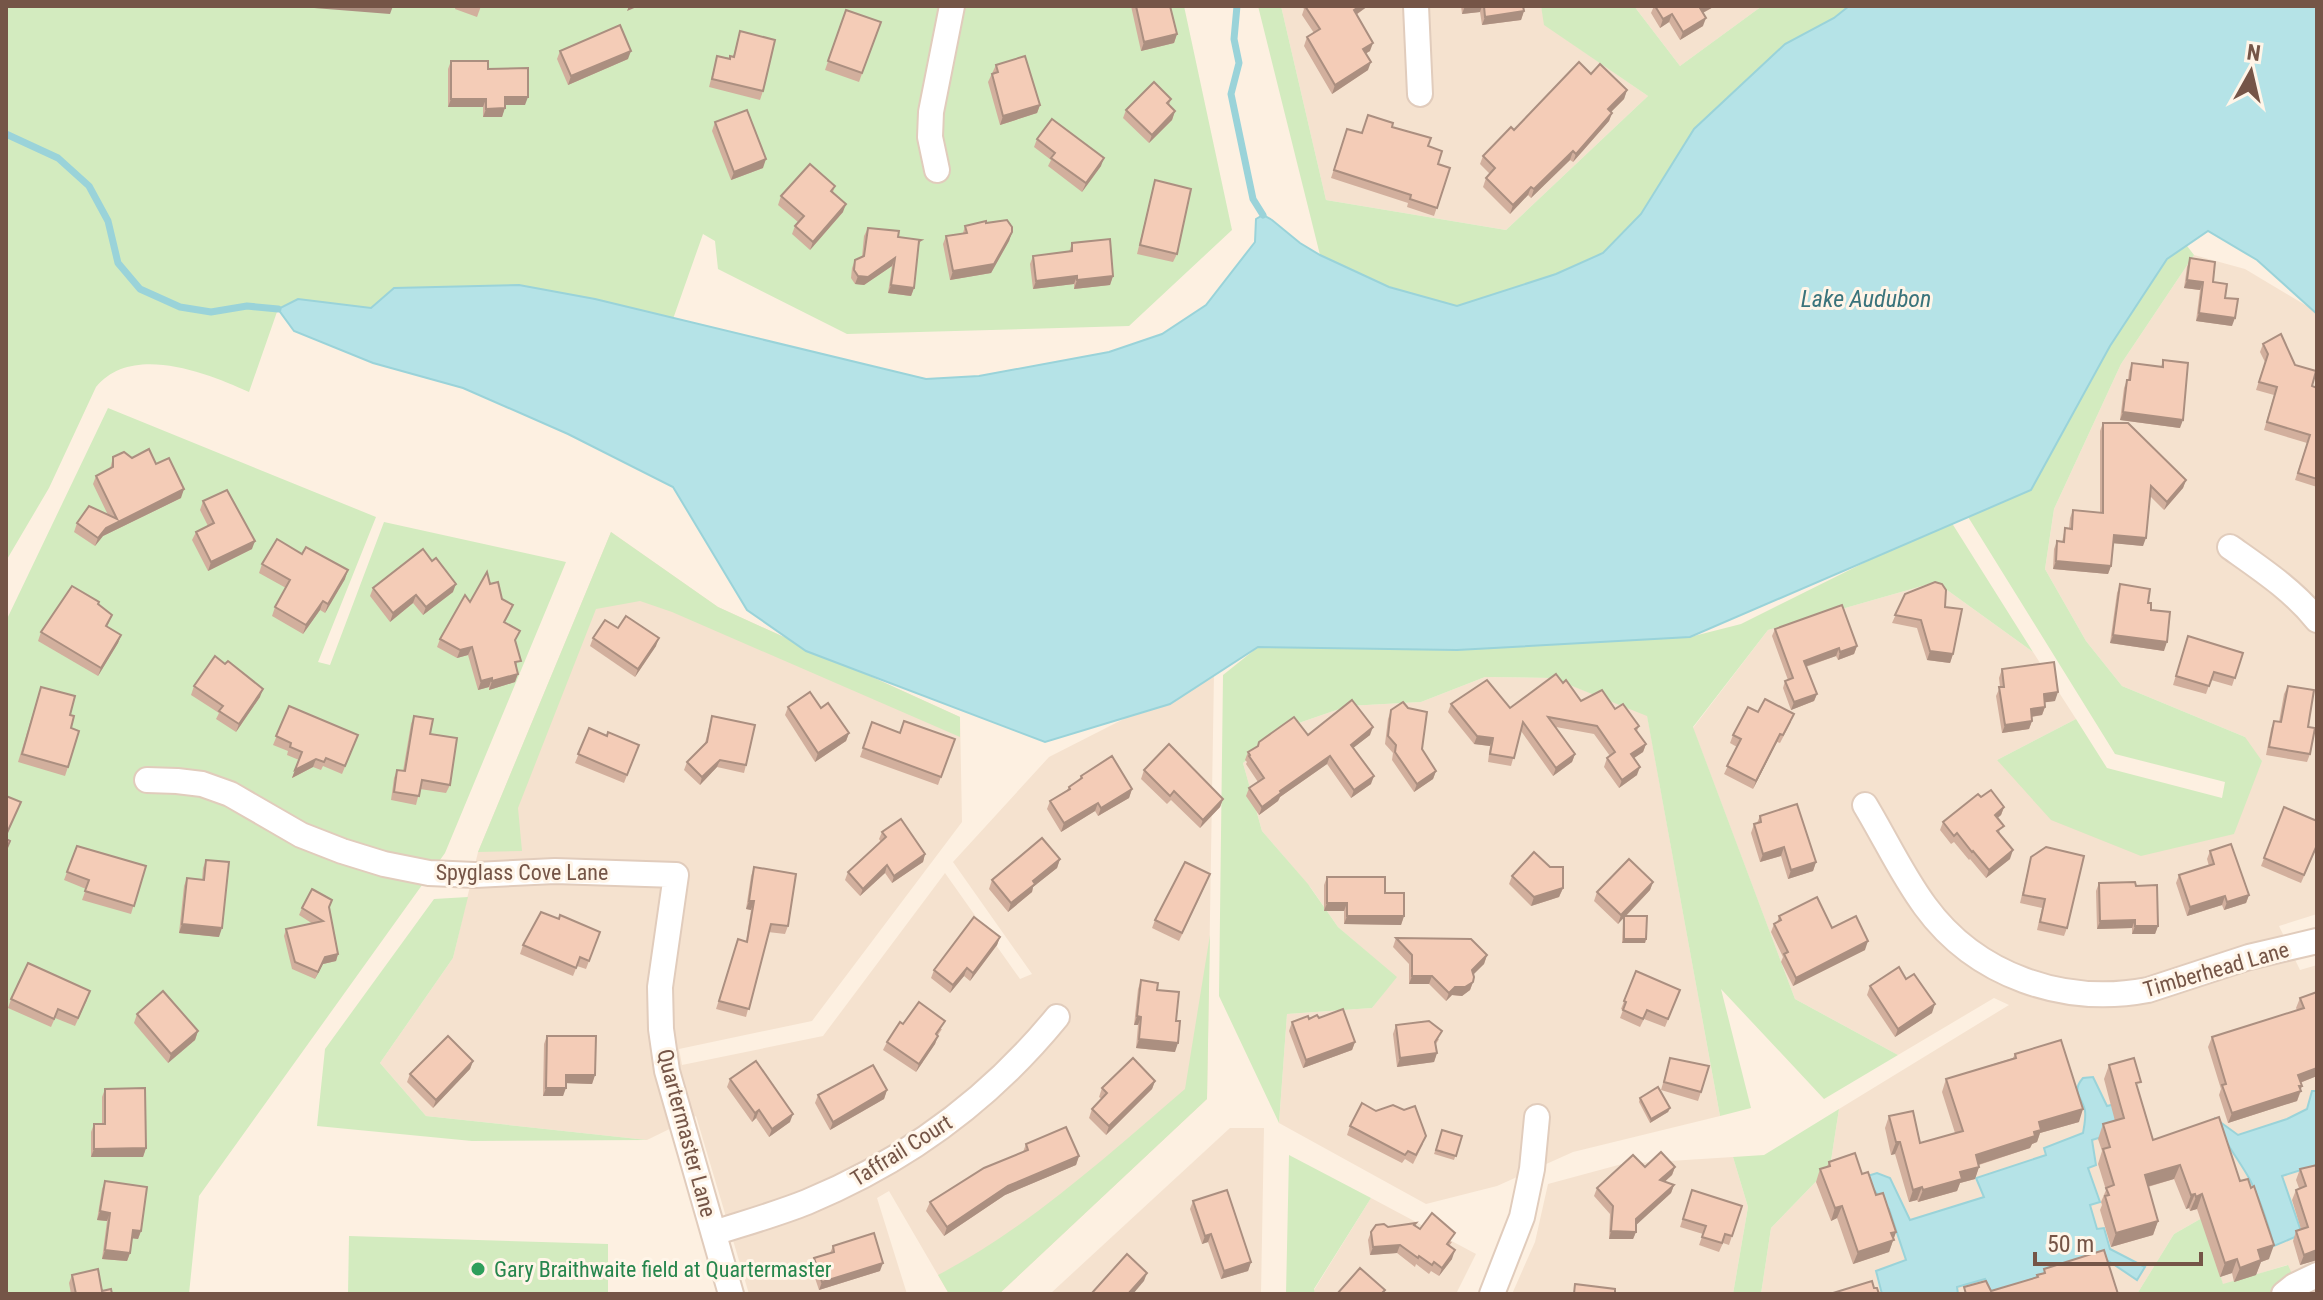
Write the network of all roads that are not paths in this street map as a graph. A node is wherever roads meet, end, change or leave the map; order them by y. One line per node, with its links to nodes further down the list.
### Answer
1 (952, 6): 4 (street)
2 (1416, 6): 3 (street)
3 (1420, 94)
4 (937, 170)
5 (2230, 547): 6 (street)
6 (2317, 620)
7 (147, 780): 9 (street, Spyglass Cove Lane)
8 (1865, 805): 10 (street, Timberhead Lane)
9 (676, 875): 13 (street, Quartermaster Lane)
10 (2317, 941)
11 (1057, 1017): 13 (street, Taffrail Court)
12 (1537, 1117): 16 (street)
13 (714, 1233): 15 (street, Quartermaster Lane)
14 (2317, 1275): 17 (street)
15 (731, 1294)
16 (1492, 1294)
17 (2284, 1294)

